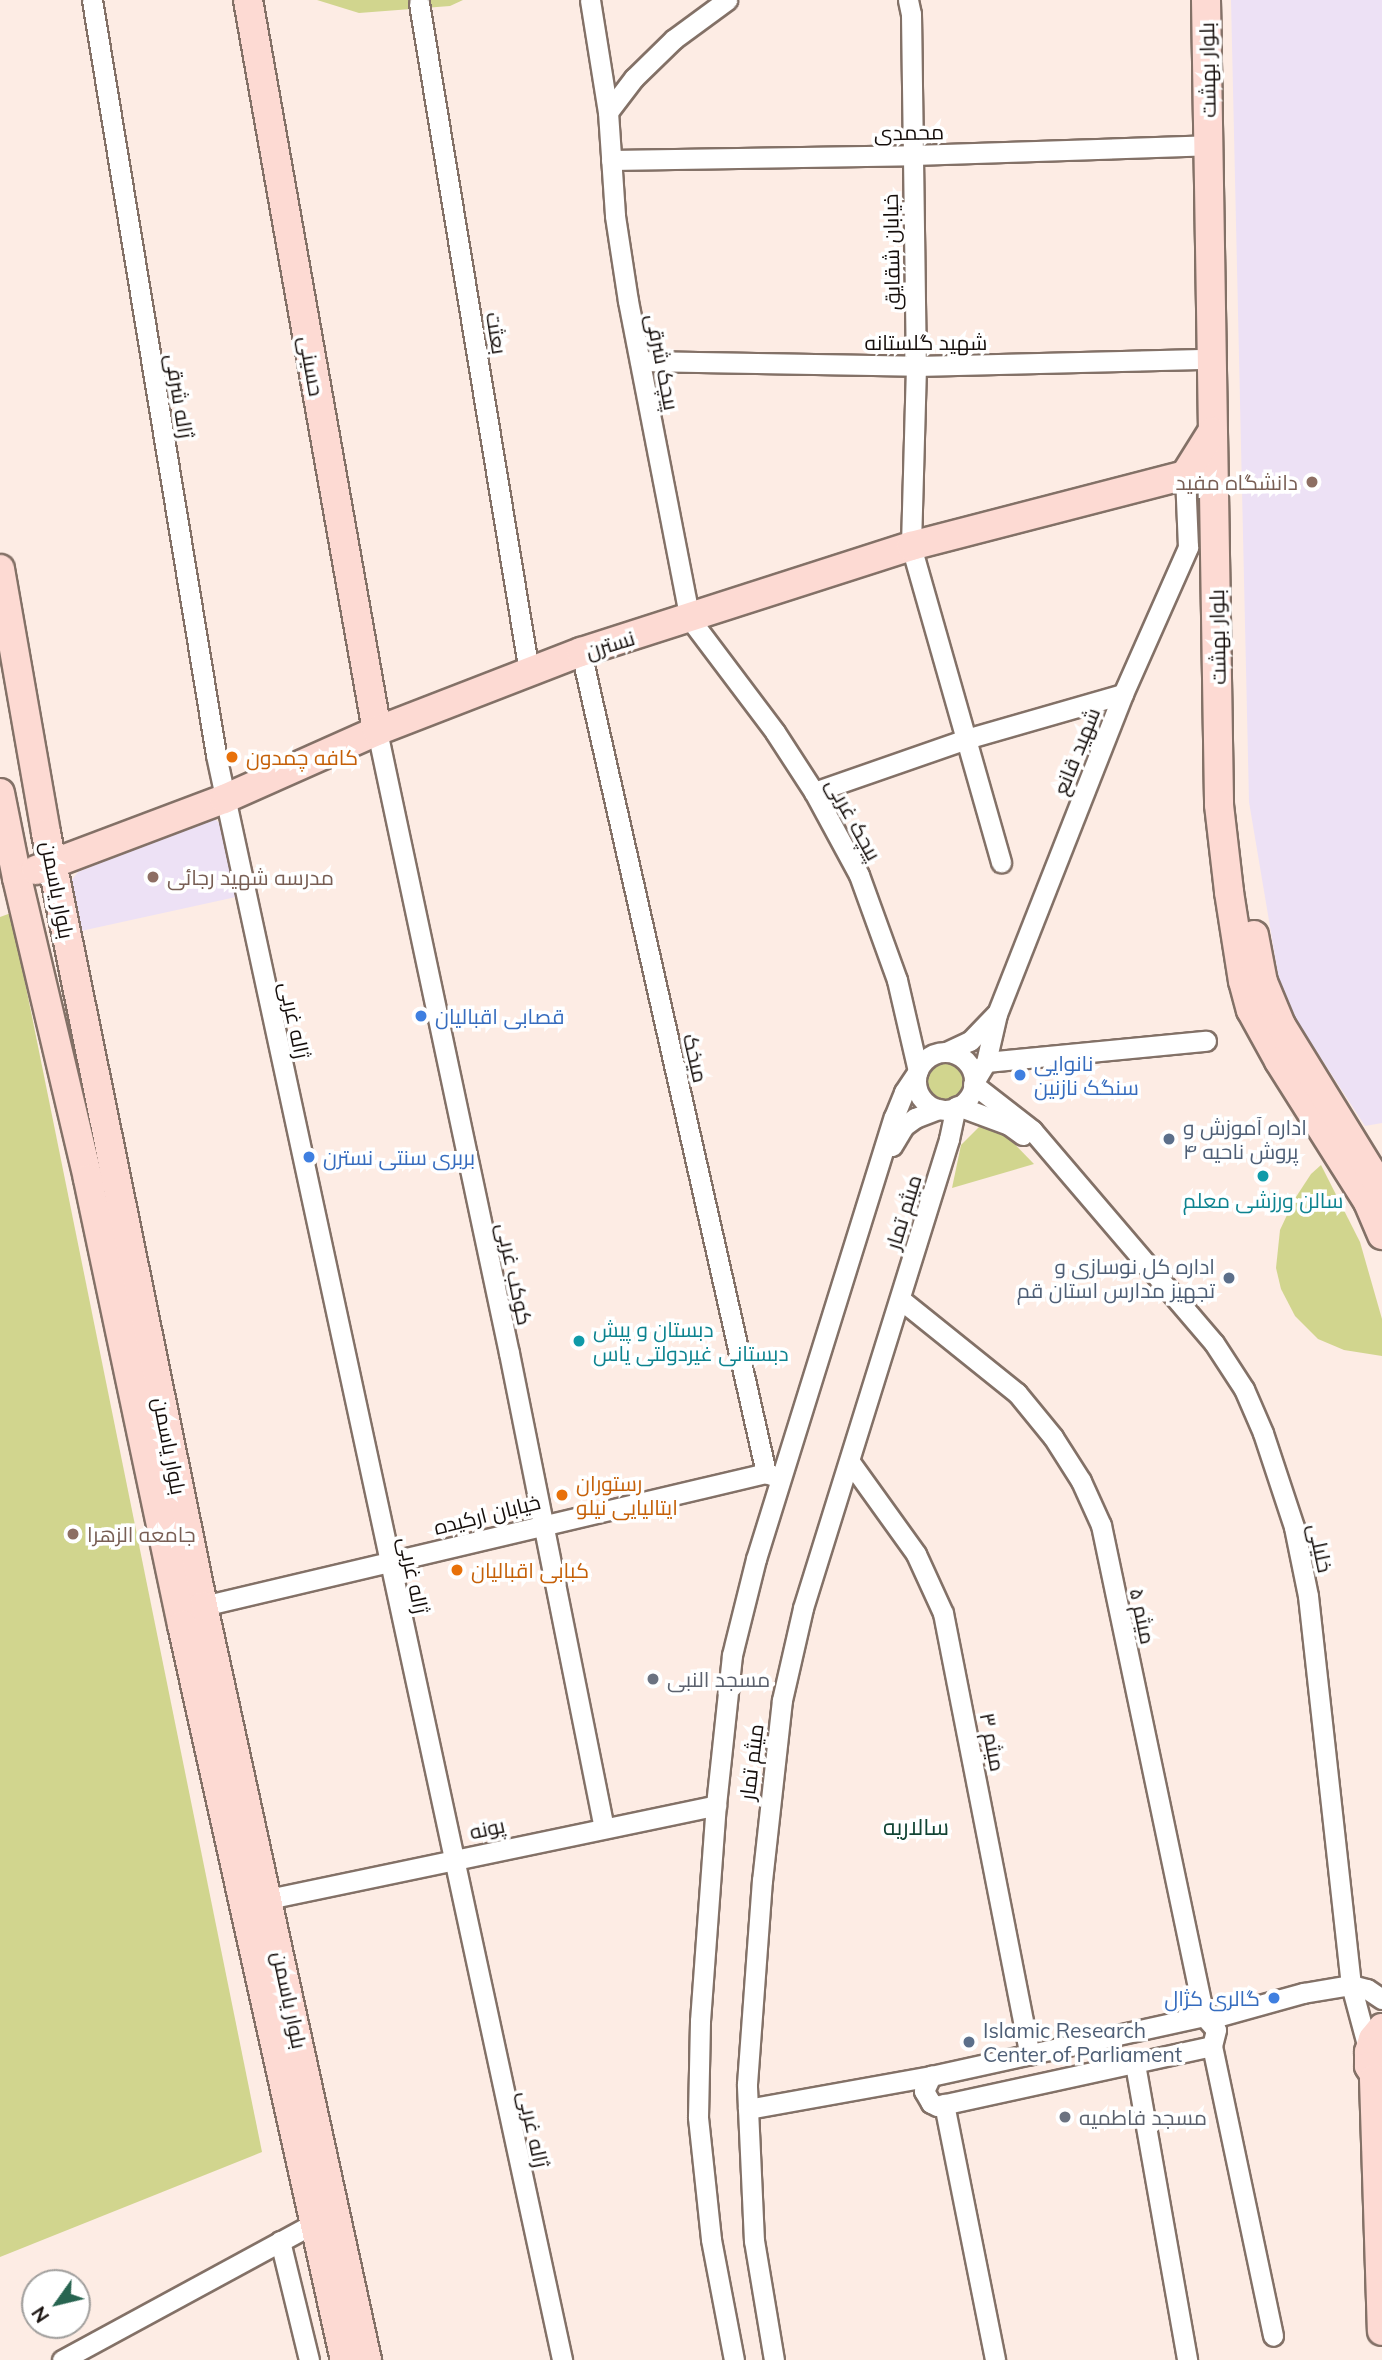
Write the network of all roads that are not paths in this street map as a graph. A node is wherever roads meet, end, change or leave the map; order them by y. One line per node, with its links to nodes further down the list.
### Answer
1 (92, 0): 30 (street, ژاله شرقی)
2 (248, 0): 26 (street, حسینی)
3 (590, 0): 9 (street, پیچک شرقی)
4 (908, 0): 11 (street, خیابان شقایق)
5 (1206, 0): 10 (street, بلوار بهشت)
6 (1220, 0): 41 (street, بلوار بهشت)
7 (725, 1): 9 (street)
8 (419, 3): 24 (street, بعثت)
9 (608, 112): 12 (street, پیچک شرقی)
10 (1208, 145): 11 (street, محمدی); 13 (street, بلوار بهشت)
11 (912, 155): 12 (street, محمدی); 15 (street, خیابان شقایق)
12 (611, 159): 14 (street, پیچک شرقی)
13 (1212, 359): 15 (street, شهید گلستانه); 16 (street, بلوار بهشت)
14 (640, 361): 15 (street, شهید گلستانه); 22 (street, پیچک شرقی)
15 (916, 366): 18 (street, خیابان شقایق)
16 (1212, 432): 17 (street); 21 (street, بلوار بهشت)
17 (1185, 475): 18 (street, نسترن); 19 (street)
18 (911, 546): 22 (street, نسترن); 27 (street, خیابان شقایق)
19 (1188, 547): 21 (street); 25 (street, شهید قانع)
20 (0, 569): 32 (street, بلوار یاسمن)
21 (1216, 579): 43 (street, بلوار بهشت)
22 (690, 619): 23 (street, نسترن); 28 (street, پیچک غربی)
23 (581, 652): 24 (street, نسترن); 46 (street, میخک)
24 (529, 671): 26 (street, نسترن)
25 (1123, 694): 27 (street); 34 (street, شهید قانع)
26 (377, 732): 30 (street, نسترن); 47 (street, کوکب غربی)
27 (965, 739): 28 (street); 31 (street, خیابان شقایق)
28 (814, 792): 37 (street, پیچک غربی)
29 (0, 793): 33 (street, بلوار یاسمن)
30 (224, 799): 32 (street, نسترن); 48 (street, ژاله غربی)
31 (1001, 862)
32 (52, 863): 33 (street, نسترن); 49 (street, بلوار یاسمن)
33 (17, 878): 64 (street, بلوار یاسمن)
34 (997, 1014): 36 (street); 37 (street)
35 (1206, 1041): 36 (street)
36 (986, 1062): 38 (street)
37 (927, 1063): 38 (street); 39 (street); 42 (street)
38 (973, 1083): 39 (street); 40 (street)
39 (951, 1107): 40 (street); 42 (street); 44 (street, میثم تمار)
40 (1079, 1184): 54 (street, خلیلی)
41 (1382, 1189)
42 (872, 1192): 46 (street, میثم تمار)
43 (1382, 1235)
44 (900, 1299): 45 (street, میثم تمار); 56 (street, میثم ۵)
45 (850, 1462): 58 (street, میثم ۳); 63 (street, میثم تمار)
46 (774, 1476): 47 (street, خیابان ارکیده); 50 (street, میثم تمار)
47 (541, 1524): 48 (street, خیابان ارکیده); 51 (street, کوکب غربی)
48 (388, 1561): 49 (street, خیابان ارکیده); 52 (street, ژاله غربی)
49 (203, 1606): 53 (street, بلوار یاسمن)
50 (716, 1805): 51 (street, پونه); 74 (street, میثم تمار)
51 (604, 1828): 52 (street, پونه)
52 (451, 1859): 53 (street, پونه); 73 (street, ژاله غربی)
53 (268, 1899): 64 (street, بلوار یاسمن)
54 (1351, 1985): 55 (street); 56 (street); 59 (street, خلیلی)
55 (1382, 1999)
56 (1207, 2018): 57 (street, میثم ۵); 58 (street)
57 (1212, 2046): 60 (street); 67 (street, میثم ۵)
58 (1030, 2055): 61 (street)
59 (1377, 2062): 66 (street)
60 (1135, 2064): 62 (street); 77 (street)
61 (931, 2076): 62 (street); 63 (street)
62 (944, 2104): 76 (street)
63 (748, 2109): 75 (street, میثم تمار)
64 (327, 2219): 65 (street); 71 (street, بلوار یاسمن); 72 (street, بلوار یاسمن)
65 (280, 2241): 68 (street); 70 (street)
66 (1382, 2330)
67 (1273, 2336)
68 (88, 2354): 69 (street)
69 (62, 2360)
70 (309, 2360)
71 (345, 2360)
72 (367, 2360)
73 (562, 2360)
74 (734, 2360)
75 (774, 2360)
76 (995, 2360)
77 (1186, 2360)

